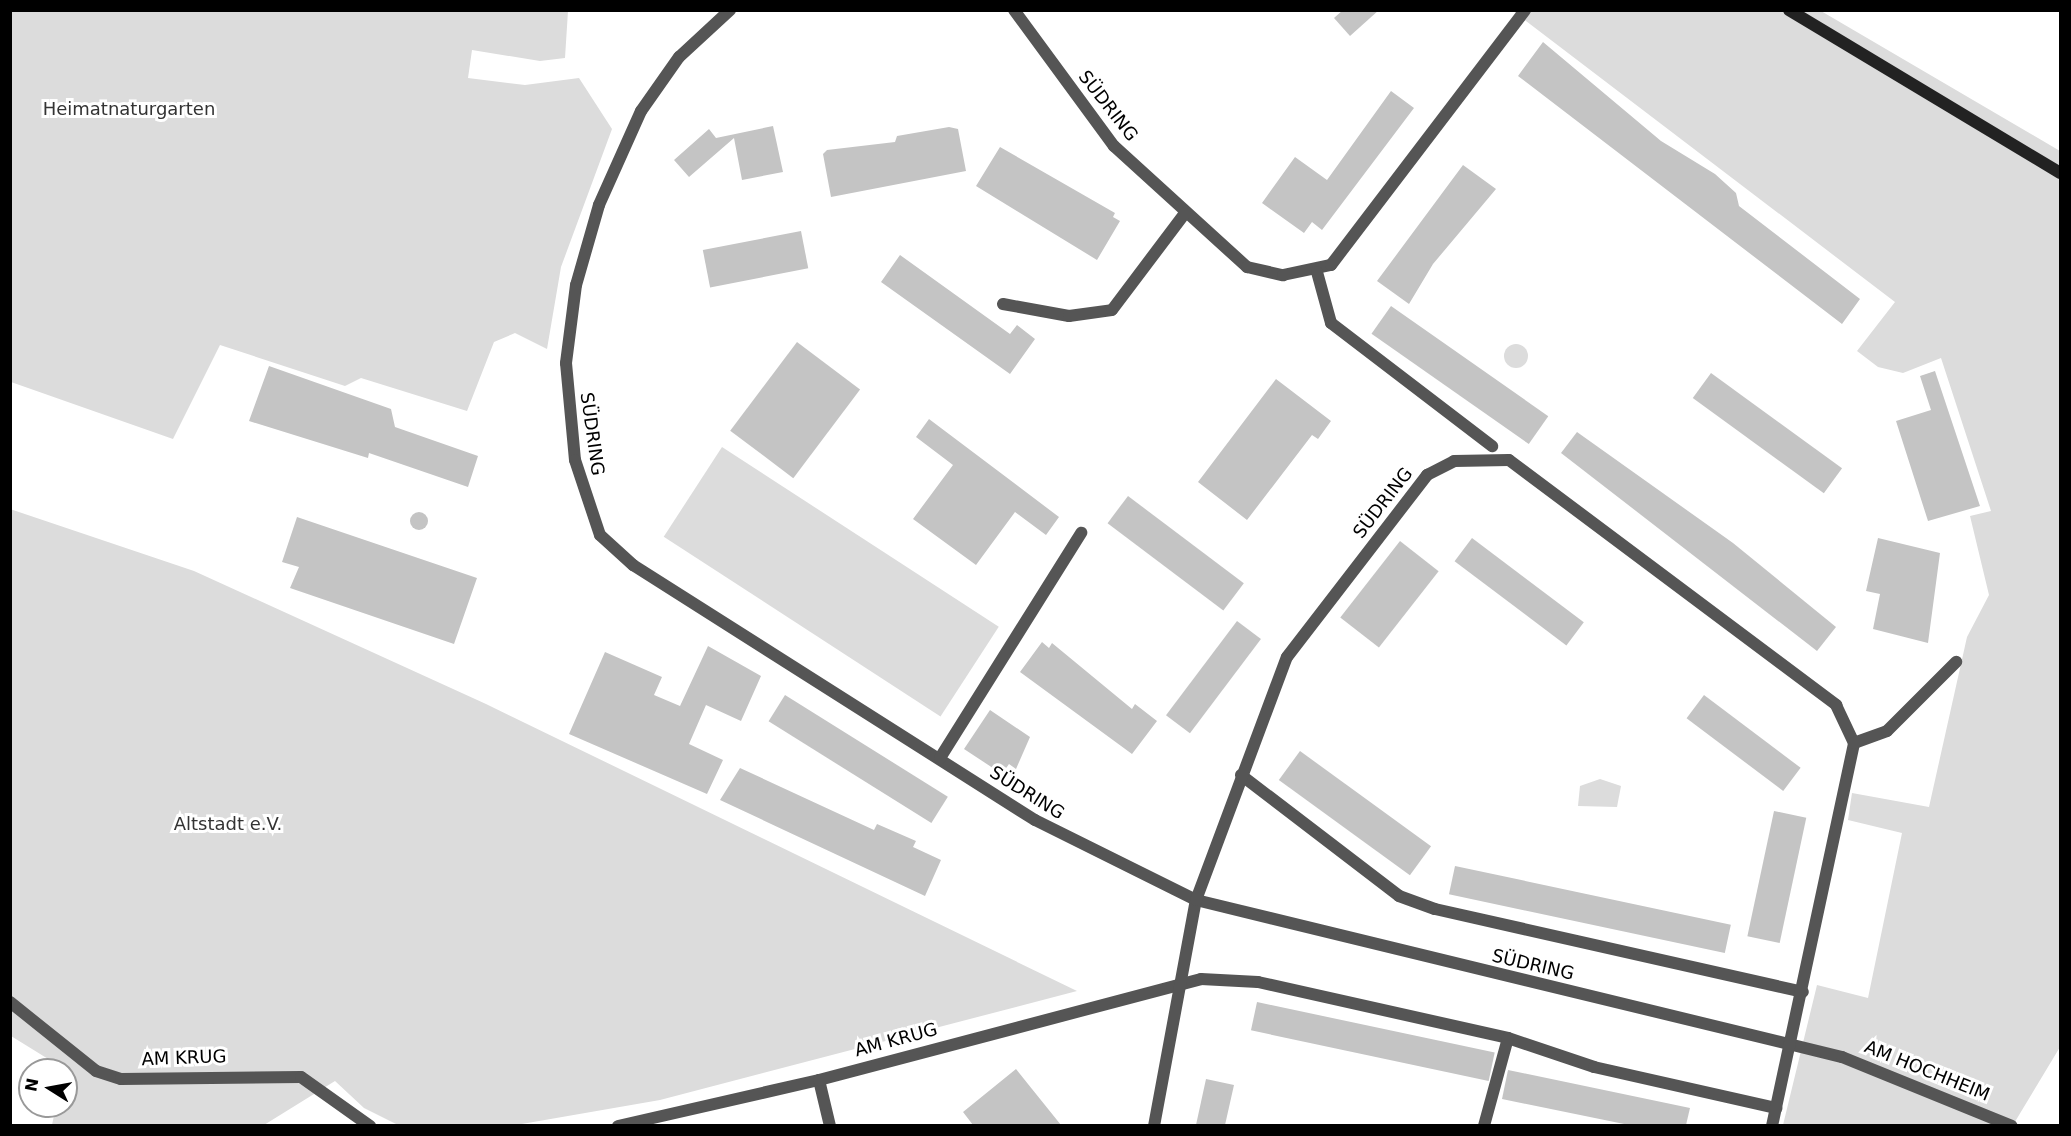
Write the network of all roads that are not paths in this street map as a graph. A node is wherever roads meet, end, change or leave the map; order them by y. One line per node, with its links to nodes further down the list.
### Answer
1 (729, 10): 13 (street, SÜDRING)
2 (1014, 10): 6 (street, SÜDRING)
3 (1525, 10): 7 (street)
4 (1789, 10): 5 (street)
5 (2061, 173)
6 (1185, 213): 7 (street, SÜDRING); 8 (street)
7 (1317, 272): 9 (street)
8 (1004, 303)
9 (1492, 446)
10 (1081, 533): 13 (street)
11 (1956, 662): 12 (street)
12 (1854, 742): 14 (street, SÜDRING); 17 (street)
13 (940, 759): 15 (street, SÜDRING)
14 (1241, 775): 15 (street, SÜDRING); 17 (street)
15 (1196, 900): 16 (street, SÜDRING); 20 (street, SÜDRING)
16 (1181, 980): 19 (street); 21 (street, AM KRUG); 26 (street, SÜDRING)
17 (1803, 992): 20 (street)
18 (10, 1002): 23 (street, AM KRUG)
19 (1508, 1038): 22 (street); 27 (street)
20 (1792, 1045): 22 (street); 29 (street, AM HOCHHEIM)
21 (819, 1080): 24 (street, AM KRUG); 25 (street)
22 (1776, 1108): 28 (street)
23 (370, 1125)
24 (618, 1125)
25 (830, 1125)
26 (1154, 1125)
27 (1484, 1125)
28 (1772, 1125)
29 (2012, 1125)

